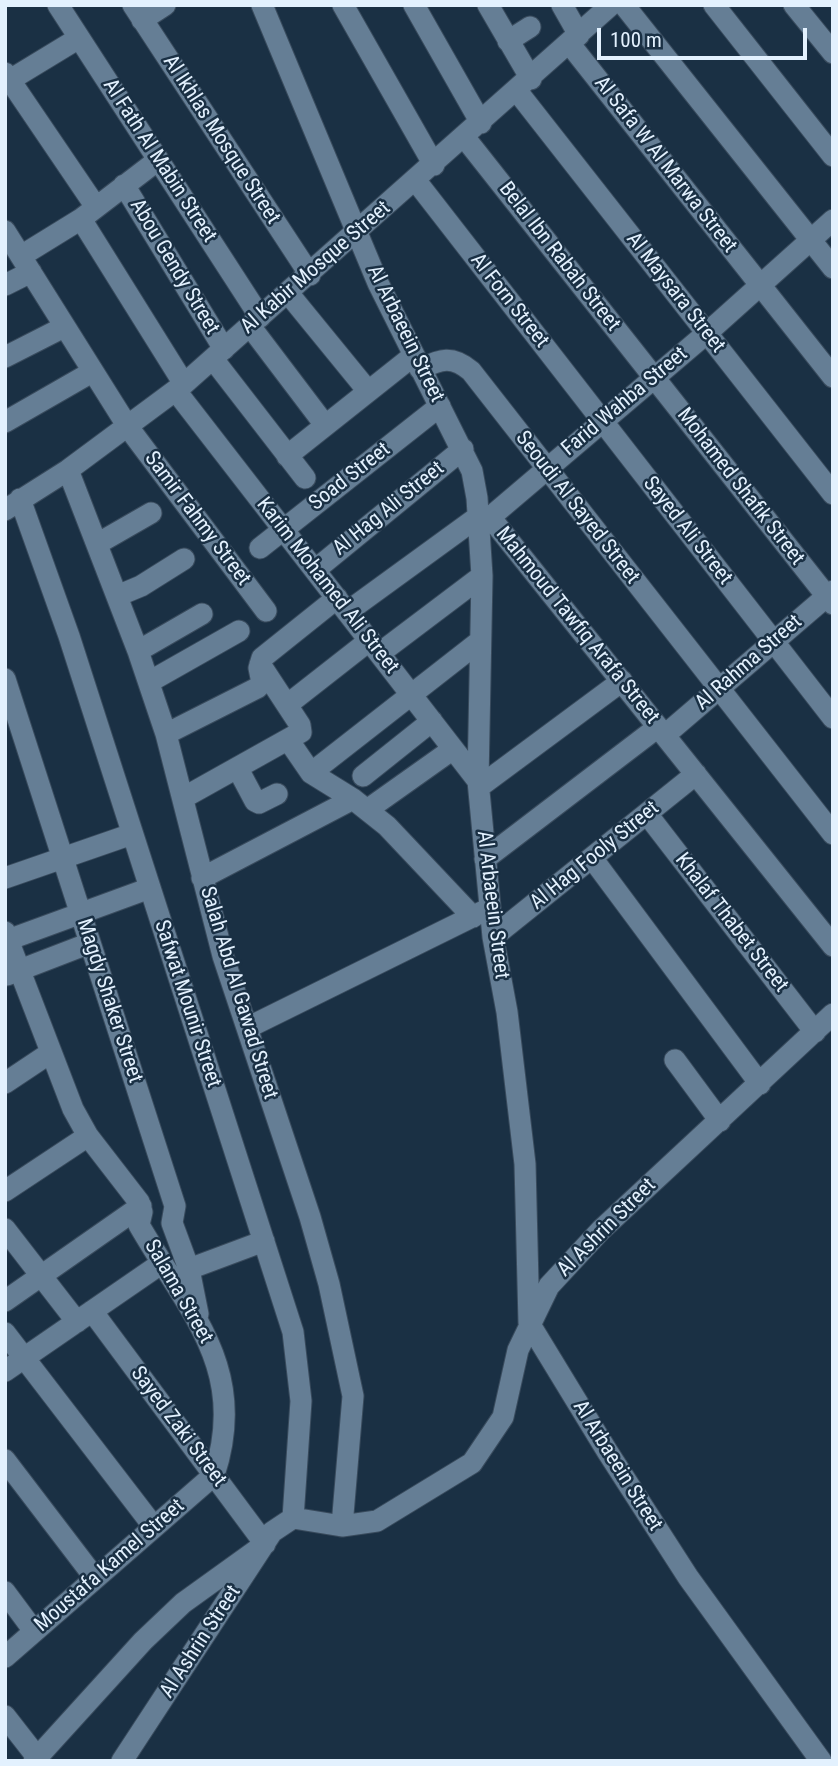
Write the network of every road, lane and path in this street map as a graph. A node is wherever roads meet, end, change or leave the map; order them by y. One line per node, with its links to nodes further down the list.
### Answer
1 (58, 5): 14 (street, Al Fath Al Mabin Street)
2 (165, 5): 12 (street)
3 (262, 5): 30 (street, Al Arbaeein Street)
4 (343, 5): 24 (street)
5 (414, 5): 20 (street)
6 (488, 5): 16 (street, Al Maysara Street)
7 (562, 5): 15 (street, Al Safa W Al Marwa Street)
8 (611, 5): 15 (street, Al Kabir Mosque Street)
9 (624, 5): 31 (street)
10 (714, 5): 22 (street)
11 (794, 5): 17 (street)
12 (137, 12): 34 (street, Al Ikhlas Mosque Street)
13 (530, 27): 16 (street)
14 (79, 38): 18 (street); 23 (street, Al Fath Al Mabin Street)
15 (574, 39): 19 (street, Al Kabir Mosque Street); 36 (street, Al Safa W Al Marwa Street)
16 (508, 41): 19 (street, Al Maysara Street)
17 (833, 53)
18 (7, 79): 27 (street, Karim Mohamed Ali Street)
19 (524, 85): 20 (street, Al Kabir Mosque Street); 40 (street, Al Maysara Street)
20 (481, 123): 21 (street, Al Kabir Mosque Street)
21 (465, 138): 24 (street, Al Kabir Mosque Street); 45 (street, Belal Ibn Rabah Street)
22 (833, 156)
23 (158, 160): 26 (street); 38 (street, Al Fath Al Mabin Street)
24 (434, 165): 25 (street, Al Kabir Mosque Street)
25 (416, 181): 30 (street, Al Kabir Mosque Street); 50 (street, Al Forn Street)
26 (124, 185): 27 (street); 41 (street, Abou Gendy Street)
27 (88, 213): 32 (street); 47 (street, Karim Mohamed Ali Street)
28 (833, 220): 31 (street, Farid Wahba Street)
29 (5, 231): 32 (street, Samir Fahmy Street)
30 (357, 233): 34 (street, Al Kabir Mosque Street); 43 (street, Al Arbaeein Street)
31 (810, 240): 33 (street); 36 (street, Farid Wahba Street)
32 (26, 264): 35 (street); 39 (street, Samir Fahmy Street)
33 (833, 268)
34 (310, 275): 37 (street, Al Kabir Mosque Street)
35 (5, 285)
36 (761, 286): 40 (street, Farid Wahba Street); 46 (street, Al Safa W Al Marwa Street)
37 (288, 293): 38 (street, Al Kabir Mosque Street); 48 (street)
38 (255, 322): 41 (street, Al Kabir Mosque Street); 52 (street, Al Fath Al Mabin Street)
39 (64, 327): 42 (street); 44 (street, Samir Fahmy Street)
40 (707, 333): 45 (street, Farid Wahba Street); 59 (street, Al Maysara Street)
41 (218, 354): 47 (street, Al Kabir Mosque Street); 55 (street, Abou Gendy Street)
42 (5, 357)
43 (416, 363): 48 (street); 49 (street, Al Arbaeein Street); 56 (street, Seoudi Al Sayed Street)
44 (92, 372): 51 (street); 53 (street, Samir Fahmy Street)
45 (654, 377): 50 (street, Farid Wahba Street); 70 (street, Mohamed Shafik Street)
46 (833, 377)
47 (180, 387): 53 (street, Al Kabir Mosque Street); 63 (street, Karim Mohamed Ali Street)
48 (368, 391): 52 (street)
49 (440, 406): 54 (street, Al Arbaeein Street); 63 (street, Soad Street)
50 (601, 421): 56 (street, Farid Wahba Street); 76 (street, Sayed Ali Street)
51 (5, 422)
52 (326, 425): 55 (street)
53 (128, 427): 57 (street, Al Kabir Mosque Street); 72 (street, Samir Fahmy Street)
54 (463, 449): 62 (street, Al Arbaeein Street); 67 (street, Al Hag Ali Street)
55 (287, 456): 58 (street, Abou Gendy Street)
56 (546, 469): 62 (street, Farid Wahba Street); 83 (street, Seoudi Al Sayed Street)
57 (68, 470): 60 (street, Al Kabir Mosque Street); 64 (street, Salah Abd Al Gawad Street)
58 (305, 478)
59 (833, 494)
60 (13, 505): 102 (street, Safwat Mounir Street)
61 (151, 513): 64 (street)
62 (483, 520): 68 (street, Al Arbaeein Street); 71 (street, Farid Wahba Street); 81 (street, Mahmoud Tawfiq Arafa Street)
63 (284, 529): 65 (street, Soad Street); 67 (street, Karim Mohamed Ali Street)
64 (97, 544): 69 (street, Salah Abd Al Gawad Street)
65 (260, 548)
66 (184, 559): 69 (street)
67 (315, 570): 71 (street, Karim Mohamed Ali Street)
68 (482, 576): 75 (street, Al Arbaeein Street); 77 (street)
69 (117, 596): 78 (street, Salah Abd Al Gawad Street)
70 (831, 597): 76 (street, Al Rahma Street)
71 (342, 605): 77 (street, Karim Mohamed Ali Street); 79 (street, Farid Wahba Street)
72 (266, 611)
73 (202, 614): 78 (street)
74 (239, 631): 82 (street)
75 (480, 641): 84 (street); 97 (street, Al Arbaeein Street)
76 (774, 642): 83 (street, Al Rahma Street); 87 (street, Sayed Ali Street)
77 (375, 647): 84 (street, Karim Mohamed Ali Street); 85 (street)
78 (138, 651): 82 (street, Salah Abd Al Gawad Street)
79 (259, 662): 85 (street); 90 (street)
80 (5, 679): 86 (street, Magdy Shaker Street)
81 (622, 681): 89 (street, Mahmoud Tawfiq Arafa Street); 97 (street)
82 (149, 682): 90 (street, Salah Abd Al Gawad Street)
83 (719, 689): 89 (street, Al Rahma Street); 103 (street, Seoudi Al Sayed Street)
84 (411, 694): 88 (street, Karim Mohamed Ali Street); 94 (street)
85 (287, 705): 91 (street)
86 (11, 716): 104 (street, Magdy Shaker Street)
87 (833, 718)
88 (432, 721): 92 (street, Karim Mohamed Ali Street); 96 (street)
89 (661, 731): 95 (street, Mahmoud Tawfiq Arafa Street); 106 (street, Al Rahma Street)
90 (166, 734): 99 (street, Salah Abd Al Gawad Street)
91 (289, 741): 93 (street); 94 (street)
92 (453, 749): 97 (street, Karim Mohamed Ali Street); 100 (street)
93 (238, 769): 98 (street); 99 (street)
94 (311, 773): 100 (street)
95 (696, 774): 101 (street, Al Hag Fooly Street); 115 (street, Mahmoud Tawfiq Arafa Street)
96 (363, 776)
97 (479, 784): 106 (street, Al Arbaeein Street)
98 (277, 794)
99 (183, 798): 108 (street, Salah Abd Al Gawad Street)
100 (360, 804): 108 (street); 110 (street)
101 (647, 814): 105 (street, Al Hag Fooly Street); 119 (street, Khalaf Thabet Street)
102 (132, 834): 104 (street); 109 (street, Safwat Mounir Street)
103 (833, 834)
104 (63, 858): 107 (street); 111 (street, Magdy Shaker Street)
105 (592, 858): 112 (street, Al Hag Fooly Street); 123 (street)
106 (485, 859): 110 (street, Al Arbaeein Street)
107 (5, 878)
108 (202, 878): 118 (street, Salah Abd Al Gawad Street)
109 (150, 888): 111 (street); 129 (street, Safwat Mounir Street)
110 (482, 912): 112 (street, Al Arbaeein Street); 118 (street)
111 (80, 913): 113 (street); 114 (street, Magdy Shaker Street)
112 (493, 937): 135 (street, Al Arbaeein Street)
113 (6, 938): 116 (street, Salama Street)
114 (90, 943): 116 (street); 131 (street, Magdy Shaker Street)
115 (833, 946)
116 (11, 973): 120 (street, Salama Street)
117 (833, 1014): 119 (street, Al Ashrin Street)
118 (247, 1028): 143 (street, Salah Abd Al Gawad Street)
119 (815, 1032): 123 (street, Al Ashrin Street)
120 (50, 1053): 122 (street); 125 (street, Salama Street)
121 (675, 1060): 124 (street)
122 (5, 1083)
123 (760, 1084): 124 (street, Al Ashrin Street)
124 (720, 1121): 135 (street, Al Ashrin Street)
125 (88, 1136): 126 (street); 127 (street, Salama Street)
126 (5, 1191)
127 (141, 1206): 130 (street, Salama Street); 132 (street)
128 (5, 1229): 132 (street, Sayed Zaki Street)
129 (264, 1241): 131 (street); 142 (street, Safwat Mounir Street)
130 (162, 1263): 134 (street); 136 (street, Salama Street)
131 (189, 1269): 136 (street, Magdy Shaker Street)
132 (41, 1276): 133 (street); 134 (street, Sayed Zaki Street)
133 (5, 1301)
134 (85, 1316): 138 (street); 141 (street, Sayed Zaki Street)
135 (529, 1323): 143 (street, Al Ashrin Street); 153 (street, Al Arbaeein Street)
136 (200, 1325): 141 (street, Salama Street)
137 (5, 1333): 138 (street)
138 (24, 1358): 139 (street); 144 (street)
139 (5, 1371)
140 (5, 1460): 146 (street)
141 (214, 1475): 144 (street, Moustafa Kamel Street); 145 (street, Sayed Zaki Street)
142 (293, 1518): 143 (street, Al Ashrin Street); 145 (street, Al Ashrin Street)
143 (342, 1526)
144 (154, 1527): 146 (street, Moustafa Kamel Street)
145 (265, 1544): 151 (street); 152 (street, Al Ashrin Street)
146 (95, 1578): 148 (street, Moustafa Kamel Street)
147 (5, 1592): 148 (street)
148 (34, 1631): 149 (street, Moustafa Kamel Street)
149 (5, 1657)
150 (5, 1716): 151 (street)
151 (35, 1759)
152 (121, 1761)
153 (821, 1761)

